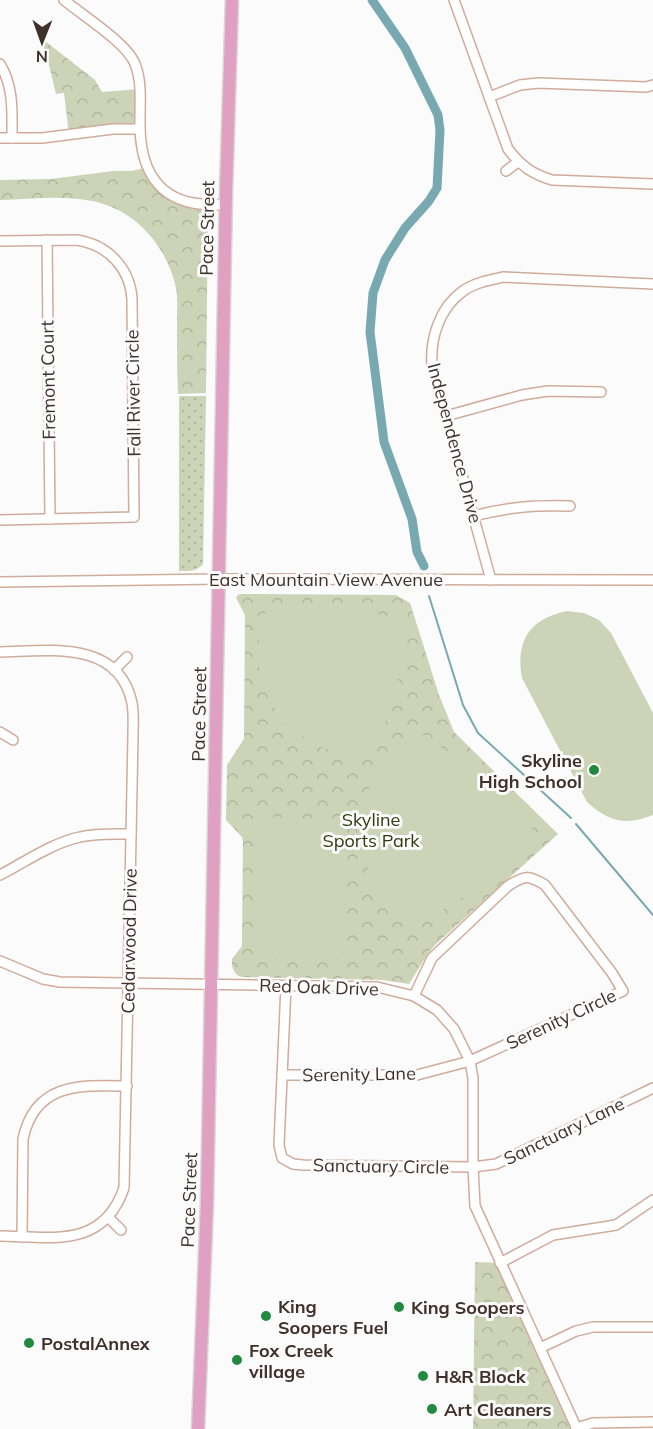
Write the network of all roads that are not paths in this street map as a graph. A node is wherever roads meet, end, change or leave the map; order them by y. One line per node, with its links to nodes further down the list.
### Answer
1 (64, 0): 7 (street)
2 (232, 0): 13 (main road, Pace Street)
3 (454, 0): 6 (street)
4 (0, 64): 9 (street)
5 (653, 85): 6 (street)
6 (489, 97): 10 (street)
7 (140, 129): 9 (street); 13 (street)
8 (0, 138): 9 (street)
9 (12, 138)
10 (518, 162): 11 (street); 12 (street)
11 (506, 171)
12 (653, 184)
13 (226, 205): 25 (main road, Pace Street)
14 (47, 240): 15 (street, Fall River Circle); 23 (street, Fremont Court); 23 (street, Fall River Circle)
15 (0, 241)
16 (456, 282): 18 (street)
17 (653, 284): 18 (street, Independence Drive)
18 (462, 291): 20 (street, Independence Drive)
19 (601, 392): 20 (street)
20 (446, 416): 22 (street, Independence Drive)
21 (570, 506): 22 (street)
22 (474, 516): 26 (street, Independence Drive)
23 (50, 519): 24 (street, Fall River Circle)
24 (0, 520)
25 (219, 579): 26 (street, East Mountain View Avenue); 28 (street, East Mountain View Avenue); 38 (main road, Pace Street)
26 (491, 580): 27 (street, East Mountain View Avenue)
27 (653, 580)
28 (0, 582)
29 (0, 652): 31 (street, Cedarwood Drive)
30 (127, 657): 31 (street)
31 (114, 670): 34 (street, Cedarwood Drive)
32 (0, 732): 33 (street)
33 (13, 740)
34 (131, 834): 35 (street); 37 (street, Cedarwood Drive)
35 (0, 875)
36 (0, 961): 37 (street, Red Oak Drive)
37 (129, 983): 38 (street, Red Oak Drive); 43 (street, Cedarwood Drive)
38 (212, 985): 39 (street, Red Oak Drive); 55 (main road, Pace Street)
39 (286, 986): 40 (street, Red Oak Drive); 42 (street, Sanctuary Circle)
40 (414, 996): 41 (street, Red Oak Drive); 41 (street, Serenity Circle)
41 (470, 1061): 42 (street, Serenity Lane); 45 (street, Red Oak Drive)
42 (282, 1075): 45 (street, Sanctuary Circle)
43 (127, 1086): 47 (street, Cedarwood Drive); 50 (street)
44 (653, 1088): 45 (street, Sanctuary Lane)
45 (473, 1167): 51 (street, Red Oak Drive)
46 (653, 1200): 51 (street)
47 (109, 1218): 48 (street); 50 (street)
48 (121, 1230)
49 (0, 1236): 50 (street)
50 (22, 1237)
51 (500, 1263): 53 (street, Red Oak Drive)
52 (653, 1326): 53 (street)
53 (540, 1348): 56 (street, Red Oak Drive)
54 (653, 1422): 56 (street)
55 (198, 1429)
56 (576, 1429)

